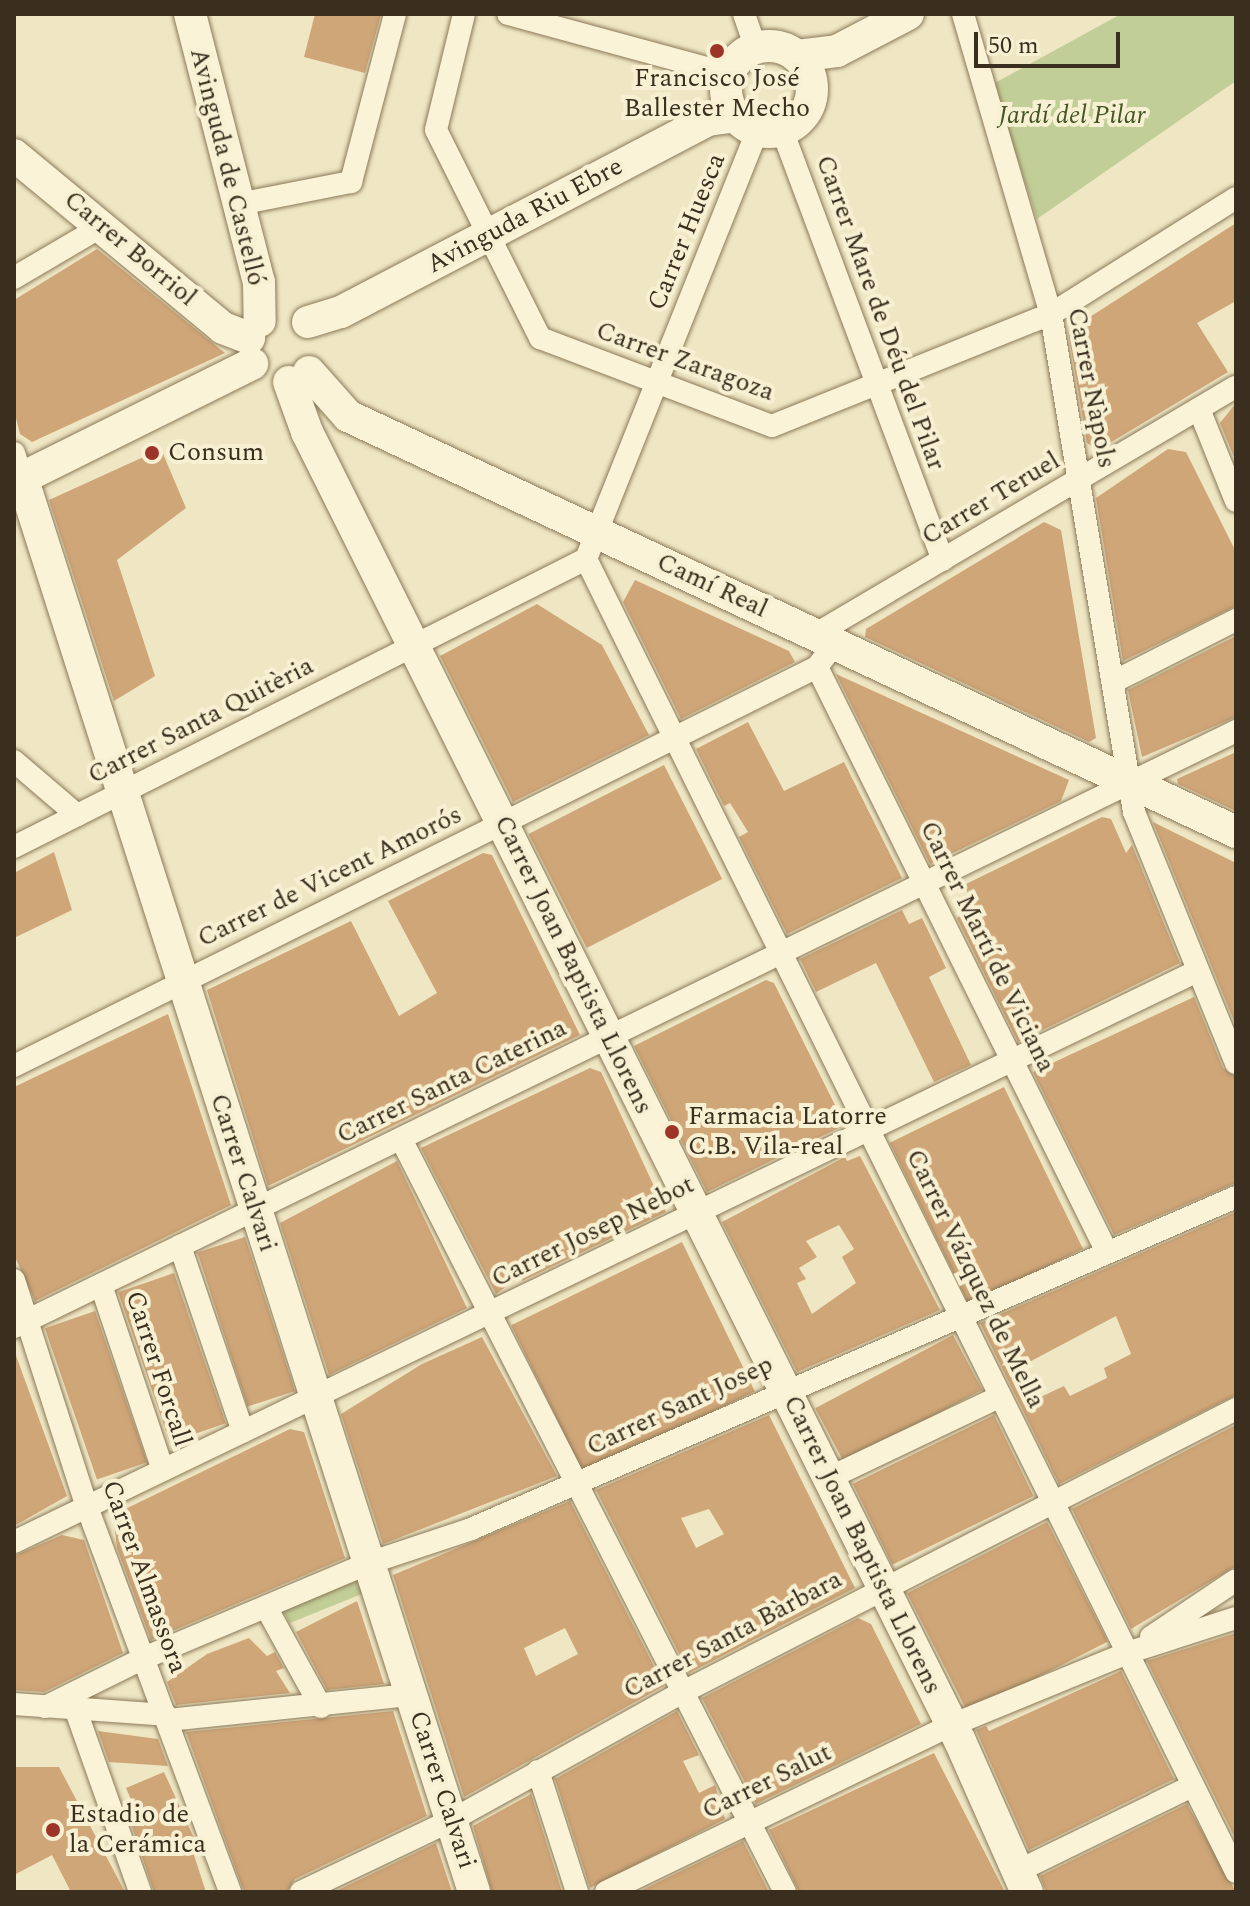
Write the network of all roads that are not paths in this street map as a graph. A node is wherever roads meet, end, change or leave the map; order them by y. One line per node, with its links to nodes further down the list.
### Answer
1 (190, 14): 19 (street, Avinguda de Castelló)
2 (207, 14): 14 (street, Avinguda de Castelló)
3 (395, 14): 14 (street)
4 (464, 14): 16 (street, Carrer Zaragoza)
5 (508, 14): 11 (street)
6 (744, 14): 9 (street)
7 (908, 14): 10 (street)
8 (963, 14): 18 (street, Carrer Nàpols)
9 (756, 48): 10 (street); 11 (street)
10 (804, 68): 11 (street)
11 (740, 111): 16 (street, Avinguda Riu Ebre); 21 (street, Carrer Huesca); 22 (street, Carrer Mare de Déu del Pilar)
12 (14, 155): 15 (street, Carrer Borriol)
13 (1236, 198): 18 (street, Carrer Zaragoza)
14 (254, 201): 19 (street, Avinguda de Castelló)
15 (104, 225): 17 (street); 19 (street, Carrer Borriol)
16 (488, 236): 19 (street, Avinguda Riu Ebre); 21 (street, Carrer Zaragoza)
17 (14, 278)
18 (1051, 314): 22 (street, Carrer Zaragoza); 26 (street, Carrer Nàpols)
19 (279, 333): 20 (street); 20 (street, Carrer Borriol); 25 (street)
20 (299, 377): 28 (street, Camí Real); 31 (street, Carrer Joan Baptista Llorens)
21 (657, 383): 22 (street, Carrer Zaragoza); 28 (street, Carrer Huesca)
22 (878, 387): 29 (street, Carrer Mare de Déu del Pilar)
23 (1236, 387): 24 (street, Carrer Teruel)
24 (1199, 409): 26 (street, Carrer Teruel); 27 (street)
25 (17, 471): 38 (street, Carrer Calvari)
26 (1080, 479): 29 (street, Carrer Teruel); 33 (street, Carrer Nàpols)
27 (1236, 501)
28 (583, 554): 31 (street, Carrer Santa Quitèria); 32 (street, Camí Real); 35 (street, Carrer Vázquez de Mella)
29 (943, 560): 32 (street, Carrer Teruel)
30 (1236, 620): 33 (street)
31 (414, 646): 38 (street, Carrer Santa Quitèria); 40 (street, Carrer Joan Baptista Llorens)
32 (823, 648): 35 (street, Carrer de Vicent Amorós); 37 (street, Camí Real); 43 (street, Carrer Martí de Viciana)
33 (1113, 682): 37 (street, Carrer Nàpols)
34 (1236, 731): 37 (street, Carrer Santa Caterina)
35 (675, 737): 40 (street, Carrer de Vicent Amorós); 44 (street, Carrer Vázquez de Mella)
36 (14, 761): 39 (street)
37 (1128, 780): 41 (street, Camí Real); 43 (street, Carrer Santa Caterina); 45 (street, Carrer Nàpols)
38 (121, 794): 39 (street, Carrer Santa Quitèria); 46 (street, Carrer Calvari)
39 (77, 815): 42 (street, Carrer Santa Quitèria)
40 (502, 823): 46 (street, Carrer de Vicent Amorós); 47 (street, Carrer Joan Baptista Llorens)
41 (1236, 832)
42 (14, 847)
43 (924, 883): 44 (street, Carrer Santa Caterina); 48 (street, Carrer Martí de Viciana)
44 (783, 952): 47 (street, Carrer Santa Caterina); 51 (street, Carrer Vázquez de Mella)
45 (1195, 972): 48 (street, Carrer Josep Nebot); 49 (street, Carrer Nàpols)
46 (181, 982): 50 (street, Carrer de Vicent Amorós); 54 (street, Carrer Calvari)
47 (609, 1037): 52 (street, Carrer Santa Caterina); 55 (street, Carrer Joan Baptista Llorens)
48 (1012, 1061): 51 (street, Carrer Josep Nebot); 57 (street, Carrer Martí de Viciana)
49 (1236, 1063)
50 (14, 1066)
51 (872, 1128): 55 (street, Carrer Josep Nebot); 61 (street, Carrer Vázquez de Mella)
52 (401, 1139): 54 (street, Carrer Santa Caterina); 60 (street)
53 (1236, 1197): 57 (street, Carrer Sant Josep)
54 (255, 1209): 56 (street, Carrer Santa Caterina); 64 (street, Carrer Calvari)
55 (697, 1213): 60 (street, Carrer Josep Nebot); 63 (street, Carrer Joan Baptista Llorens)
56 (180, 1246): 59 (street, Carrer Santa Caterina); 67 (street)
57 (1107, 1252): 61 (street, Carrer Sant Josep)
58 (14, 1280): 62 (street, Carrer Almassora)
59 (101, 1285): 62 (street, Carrer Santa Caterina); 68 (street, Carrer Forcall)
60 (490, 1313): 64 (street, Carrer Josep Nebot); 70 (street)
61 (959, 1316): 63 (street, Carrer Sant Josep); 65 (street, Carrer Vázquez de Mella)
62 (21, 1324): 72 (street, Carrer Almassora)
63 (784, 1388): 69 (street, Carrer Joan Baptista Llorens); 70 (street, Carrer Sant Josep)
64 (315, 1396): 67 (street, Carrer Josep Nebot); 74 (street, Carrer Calvari)
65 (999, 1397): 69 (street); 71 (street, Carrer Vázquez de Mella)
66 (1236, 1409): 71 (street, Carrer Santa Bàrbara)
67 (243, 1432): 68 (street, Carrer Josep Nebot)
68 (163, 1470): 72 (street, Carrer Josep Nebot)
69 (829, 1478): 76 (street, Carrer Joan Baptista Llorens)
70 (573, 1485): 74 (street, Carrer Sant Josep); 81 (street)
71 (1055, 1506): 76 (street, Carrer Santa Bàrbara); 79 (street, Carrer Vázquez de Mella)
72 (87, 1507): 73 (street, Carrer Josep Nebot); 80 (street, Carrer Almassora)
73 (14, 1542)
74 (369, 1563): 77 (street, Carrer Sant Josep); 82 (street, Carrer Calvari)
75 (1236, 1580): 79 (street)
76 (884, 1588): 81 (street, Carrer Santa Bàrbara); 88 (street, Carrer Joan Baptista Llorens)
77 (266, 1607): 80 (street, Carrer Sant Josep); 85 (street)
78 (1236, 1618): 79 (street)
79 (1130, 1652): 88 (street, Carrer Salut); 90 (street, Carrer Vázquez de Mella)
80 (144, 1658): 84 (street, Carrer Sant Josep); 87 (street, Carrer Almassora)
81 (683, 1692): 89 (street, Carrer Santa Bàrbara); 92 (street)
82 (412, 1695): 85 (street); 91 (street, Carrer Calvari)
83 (14, 1704): 84 (street)
84 (45, 1707): 86 (street)
85 (321, 1707): 87 (street)
86 (75, 1708): 87 (street); 95 (street)
87 (167, 1718): 96 (street, Carrer Almassora)
88 (952, 1725): 92 (street, Carrer Salut); 94 (street, Carrer Joan Baptista Llorens)
89 (538, 1771): 91 (street, Carrer Santa Bàrbara); 99 (street)
90 (1192, 1786): 93 (street, Carrer Vázquez de Mella); 94 (street)
91 (450, 1821): 97 (street, Carrer Santa Bàrbara); 98 (street, Carrer Calvari)
92 (749, 1821): 100 (street, Carrer Salut); 101 (street)
93 (1236, 1872)
94 (1022, 1882)
95 (140, 1892)
96 (230, 1892)
97 (301, 1892)
98 (474, 1892)
99 (577, 1892)
100 (606, 1892)
101 (785, 1892)

